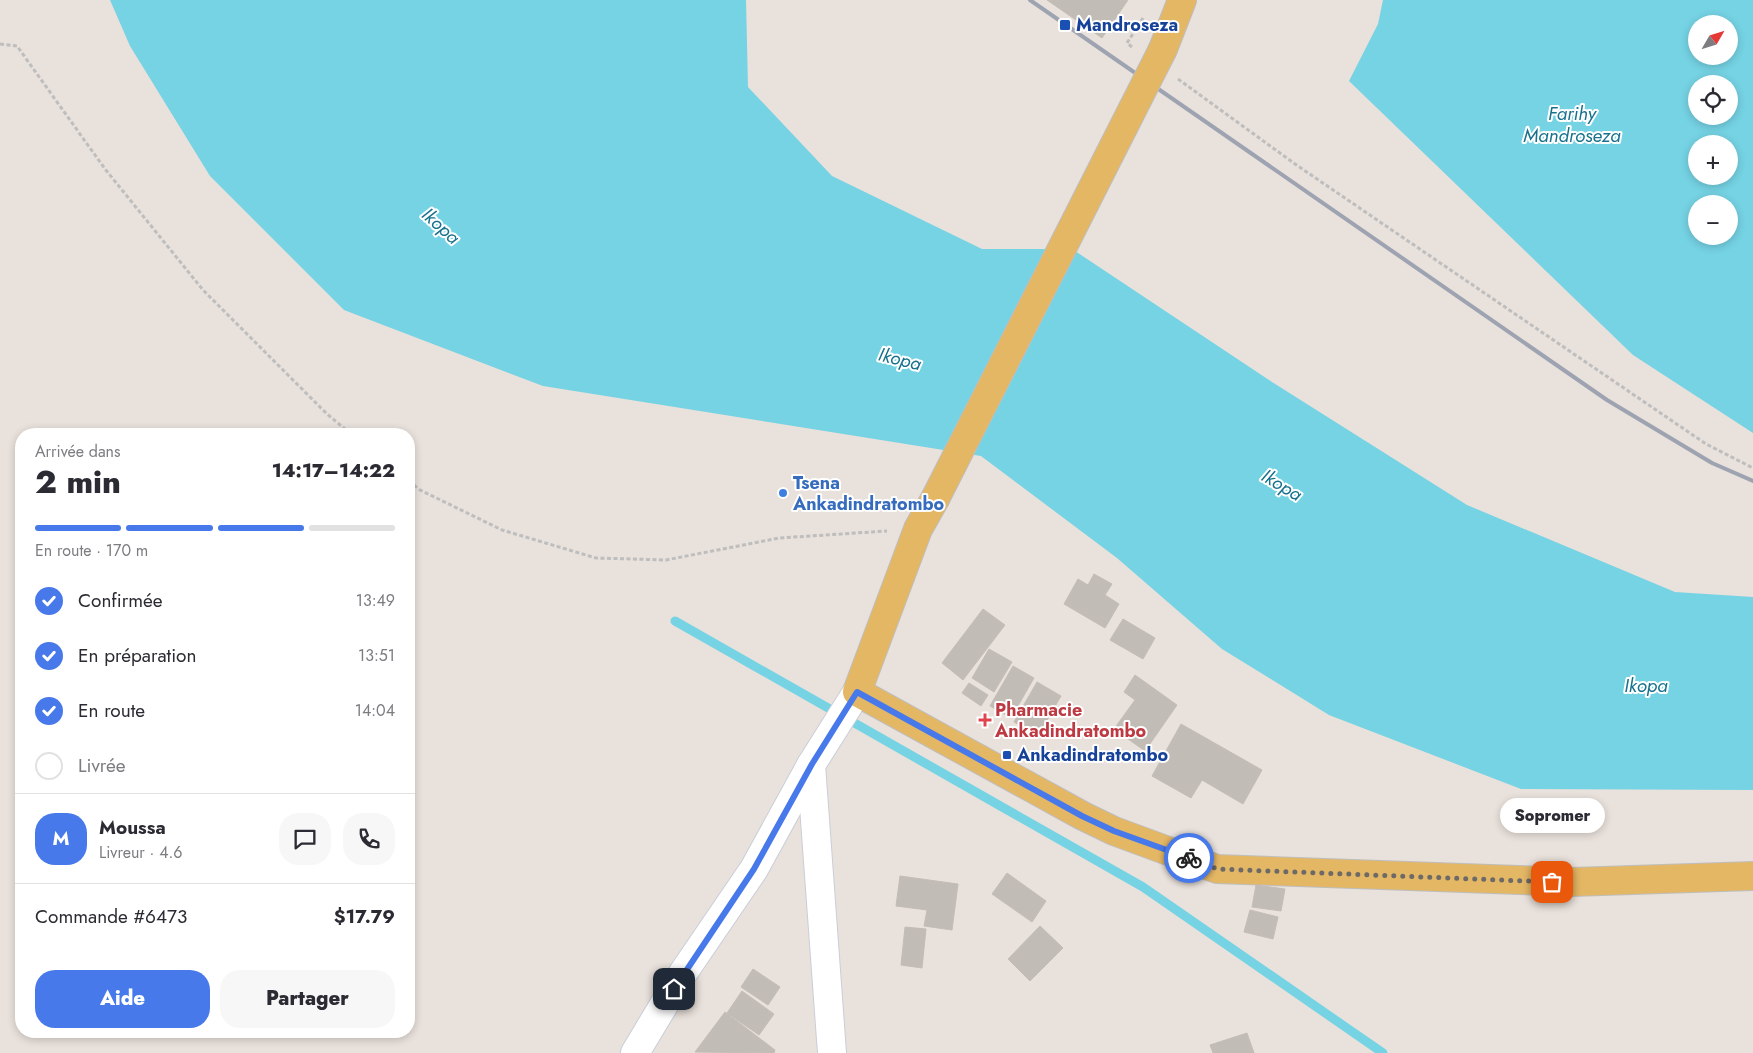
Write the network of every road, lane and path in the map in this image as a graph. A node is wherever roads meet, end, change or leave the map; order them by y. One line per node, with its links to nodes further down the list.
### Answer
1 (1182, 0): 9 (main road, bridge)
2 (1145, 14): 4 (path)
3 (0, 44): 6 (path)
4 (1135, 49)
5 (1175, 78): 7 (path)
6 (344, 428)
7 (1753, 468)
8 (415, 486): 9 (path)
9 (918, 529): 10 (main road)
10 (857, 692): 11 (street); 12 (main road)
11 (812, 764): 13 (street); 14 (street)
12 (1753, 876)
13 (635, 1053)
14 (832, 1053)

